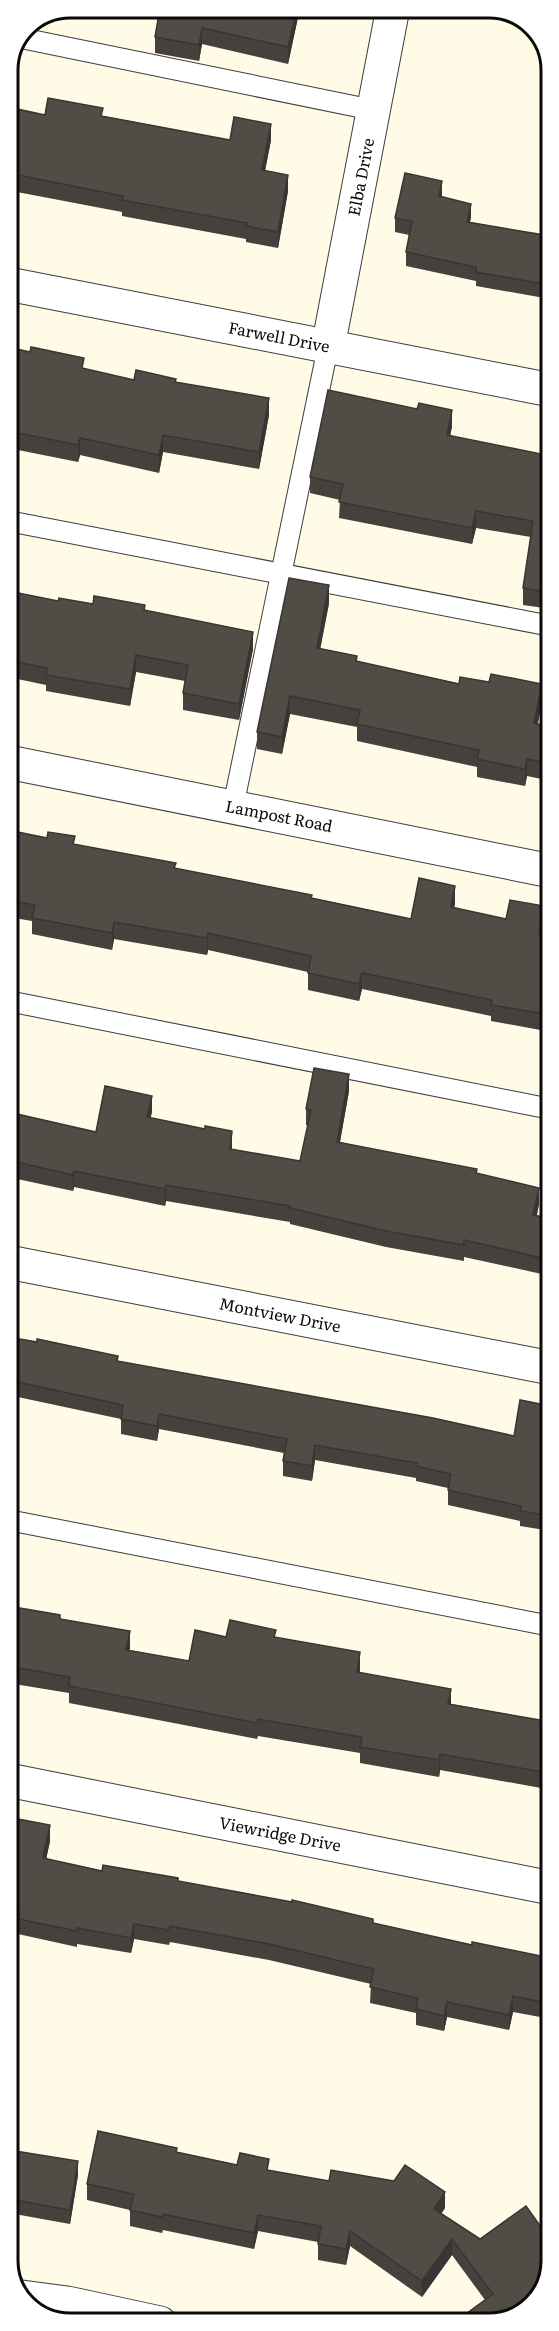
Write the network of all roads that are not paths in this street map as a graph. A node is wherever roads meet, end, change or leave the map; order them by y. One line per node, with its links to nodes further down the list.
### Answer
1 (391, 18): 3 (street, Elba Drive)
2 (28, 39): 3 (lane)
3 (373, 110): 5 (street, Elba Drive)
4 (18, 286): 5 (street, Farwell Drive)
5 (328, 347): 6 (street, Farwell Drive); 8 (lane)
6 (541, 388)
7 (18, 523): 8 (lane)
8 (281, 573): 9 (lane); 11 (lane)
9 (541, 624)
10 (18, 764): 11 (street, Lampost Road)
11 (233, 807): 12 (street, Lampost Road)
12 (541, 869)
13 (18, 1003): 14 (lane)
14 (541, 1107)
15 (18, 1264): 16 (street, Montview Drive)
16 (541, 1366)
17 (18, 1522): 18 (lane)
18 (541, 1624)
19 (18, 1782): 20 (street, Viewridge Drive)
20 (541, 1886)
21 (35, 2299): 22 (street)
22 (113, 2313)

